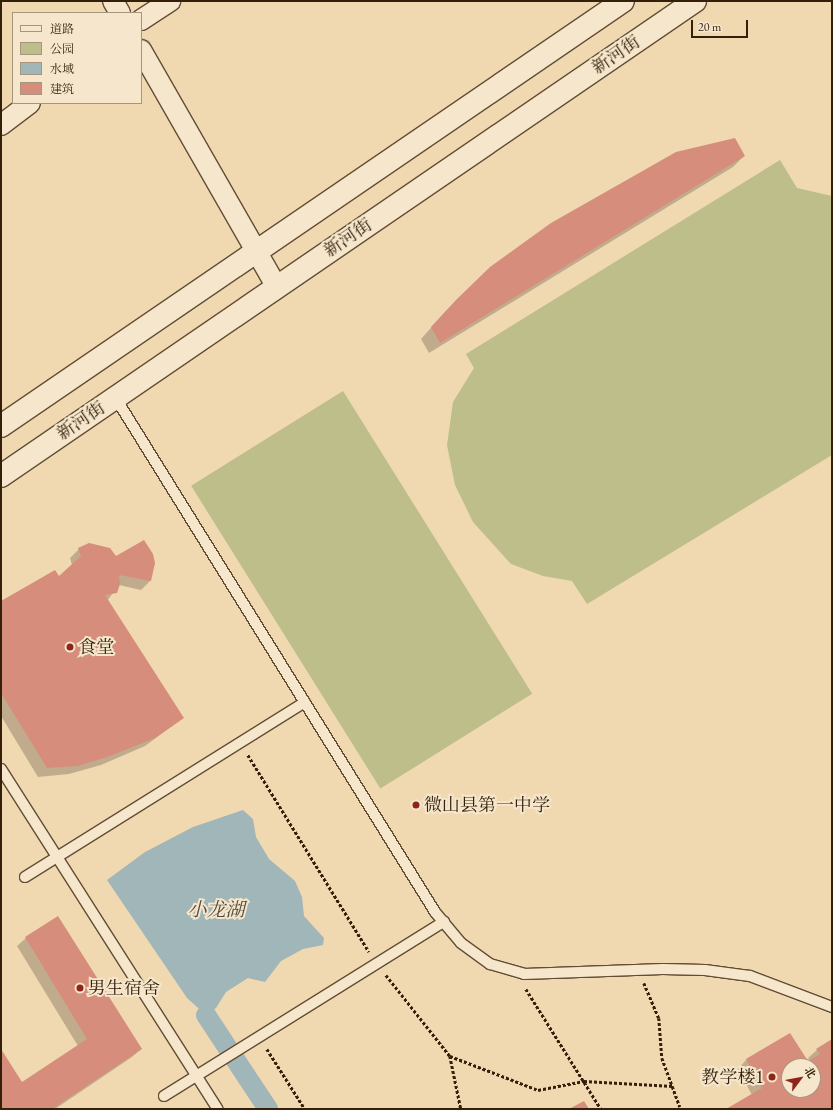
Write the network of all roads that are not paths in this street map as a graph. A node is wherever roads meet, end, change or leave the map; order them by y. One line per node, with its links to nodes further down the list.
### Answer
1 (113, 1): 5 (street)
2 (170, 1): 6 (street)
3 (695, 1): 11 (main road, 新河街)
4 (611, 4): 10 (main road)
5 (119, 12)
6 (142, 19)
7 (142, 52): 10 (street)
8 (29, 104): 9 (street)
9 (1, 125)
10 (256, 251): 11 (street); 13 (main road)
11 (277, 287): 12 (main road, 新河街)
12 (115, 398): 14 (main road, 新河街); 15 (lane)
13 (1, 426)
14 (1, 476)
15 (305, 702): 17 (lane); 19 (lane)
16 (1, 769): 17 (lane)
17 (57, 857): 18 (lane); 21 (lane)
18 (25, 877)
19 (444, 922): 20 (lane); 21 (lane)
20 (832, 1007)
21 (196, 1075): 22 (lane); 23 (lane)
22 (164, 1096)
23 (218, 1109)

